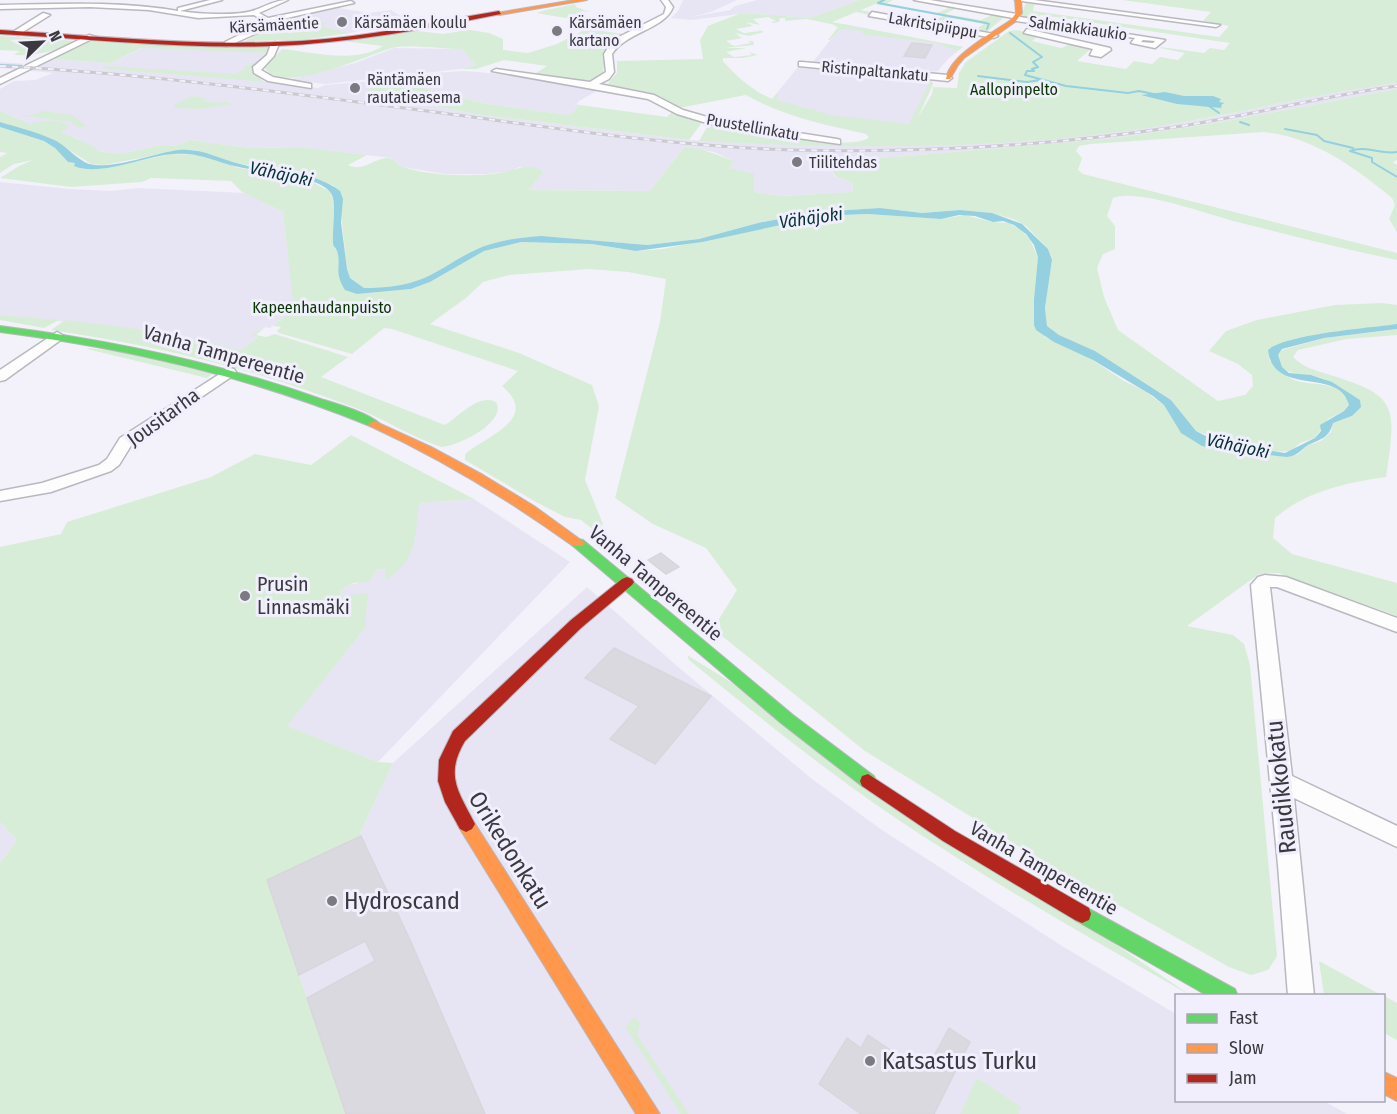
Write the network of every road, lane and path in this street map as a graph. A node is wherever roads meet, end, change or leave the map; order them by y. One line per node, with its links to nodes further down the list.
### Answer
1 (102, 0): 9 (street)
2 (219, 0): 12 (street)
3 (285, 0): 13 (street)
4 (580, 0): 26 (street, Kärsämäentie)
5 (664, 0): 32 (street)
6 (918, 0): 18 (street)
7 (1018, 0): 18 (street); 19 (street)
8 (351, 3): 17 (street)
9 (90, 5): 10 (street); 12 (street)
10 (0, 7)
11 (246, 7): 16 (street)
12 (170, 11): 16 (street)
13 (255, 14): 16 (street); 17 (street)
14 (872, 14): 22 (street, Lakritsipiippu)
15 (46, 15): 21 (street)
16 (216, 16)
17 (267, 20): 25 (street)
18 (1014, 20): 22 (street); 24 (street, Salmiakkiaukio); 27 (street)
19 (1216, 25)
20 (0, 32): 21 (street, Kärsämäentie)
21 (15, 33): 23 (street, Kärsämäentie)
22 (993, 36): 30 (street)
23 (92, 37): 25 (street, Kärsämäentie); 31 (street)
24 (1141, 38)
25 (228, 44): 26 (street, Kärsämäentie)
26 (275, 44): 33 (street)
27 (1098, 48)
28 (802, 64): 30 (street, Ristinpaltankatu)
29 (496, 71): 32 (street, Puustellinkatu)
30 (948, 78)
31 (0, 81)
32 (591, 85): 34 (street, Puustellinkatu)
33 (308, 86)
34 (837, 142)
35 (0, 329): 36 (street, Vanha Tampereentie)
36 (57, 336): 37 (street, Vanha Tampereentie); 38 (street)
37 (229, 372): 39 (street, Jousitarha); 40 (street, Vanha Tampereentie)
38 (0, 377)
39 (0, 496)
40 (627, 582): 44 (street, Vanha Tampereentie); 46 (street, Orikedonkatu)
41 (1397, 625): 42 (street, Raudikkokatu)
42 (1281, 781): 43 (street); 45 (street, Raudikkokatu)
43 (1397, 837)
44 (1224, 994)
45 (1300, 994)
46 (649, 1114)

